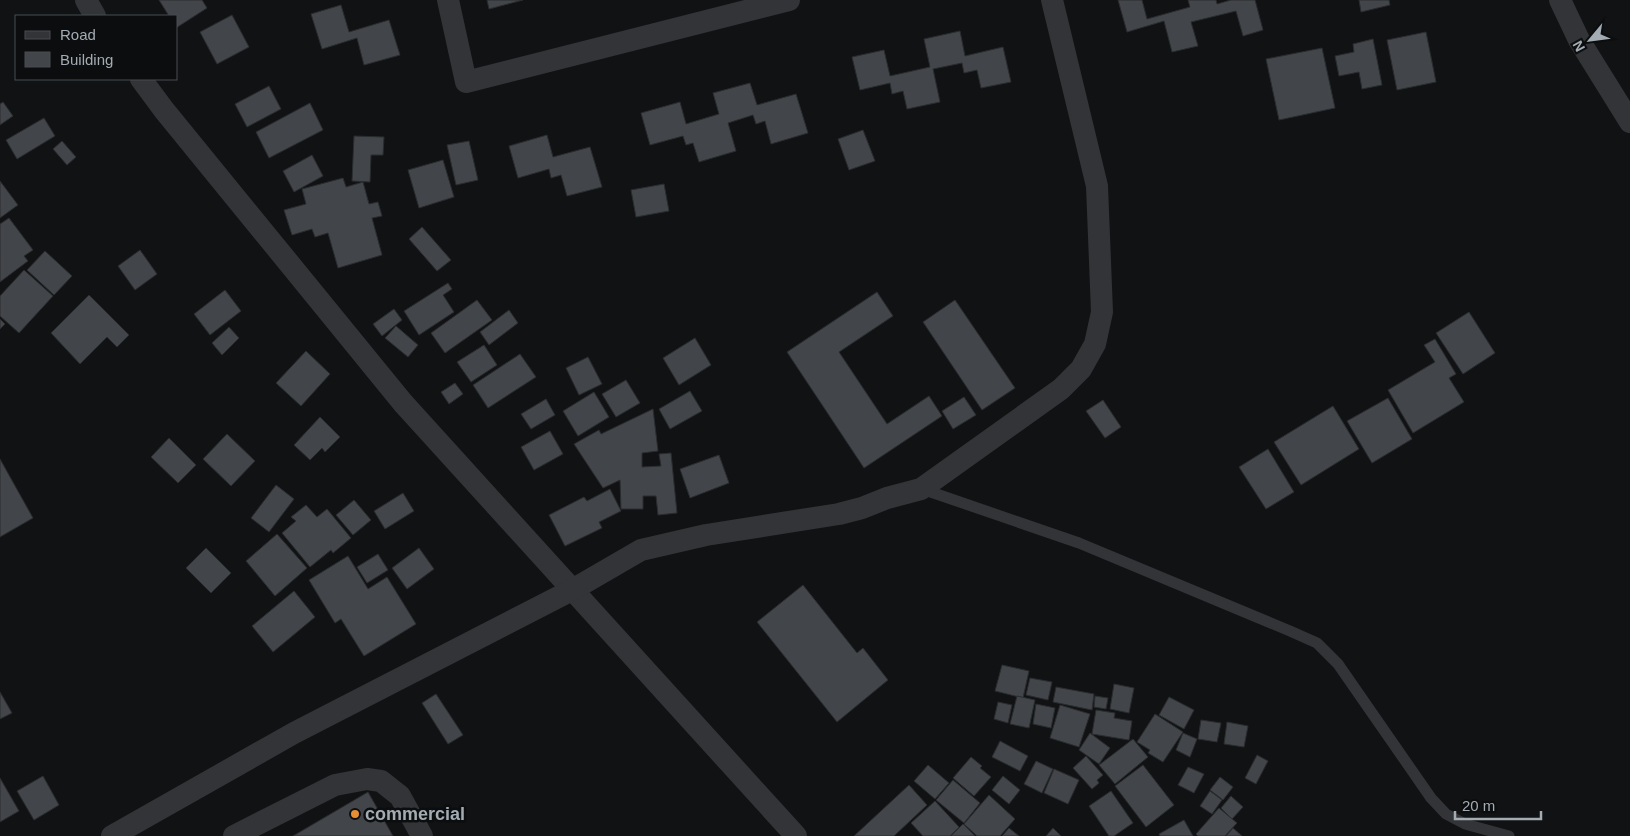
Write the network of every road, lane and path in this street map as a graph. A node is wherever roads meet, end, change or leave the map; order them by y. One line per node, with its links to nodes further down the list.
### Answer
1 (86, 0): 6 (street)
2 (448, 0): 3 (street)
3 (789, 0)
4 (1052, 0): 9 (street)
5 (1560, 0): 8 (street)
6 (94, 15)
7 (142, 80): 10 (street)
8 (1630, 122)
9 (921, 489): 10 (street); 15 (lane)
10 (572, 590): 11 (street); 14 (street)
11 (112, 836)
12 (234, 836): 13 (street)
13 (422, 836)
14 (796, 836)
15 (1509, 836)

